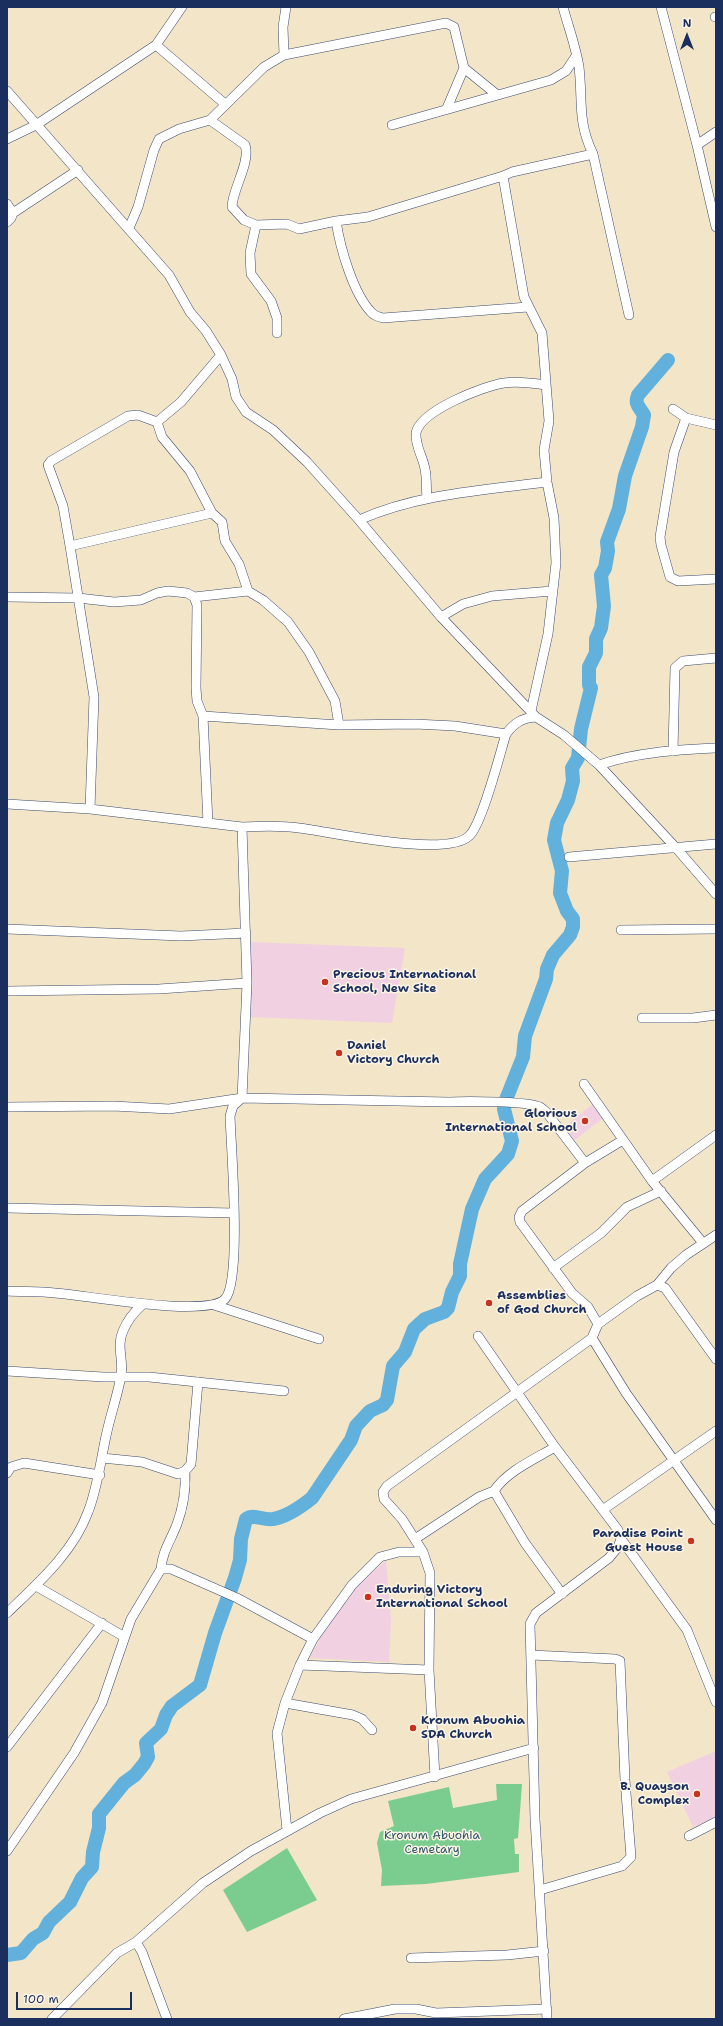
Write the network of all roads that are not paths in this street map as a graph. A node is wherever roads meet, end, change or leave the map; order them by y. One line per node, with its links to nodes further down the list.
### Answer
1 (182, 7): 5 (street)
2 (286, 7): 6 (street)
3 (563, 7): 7 (street)
4 (661, 7): 18 (street)
5 (156, 45): 11 (street); 14 (street)
6 (284, 55): 8 (street); 11 (street)
7 (576, 56): 10 (street); 19 (street)
8 (464, 68): 10 (street); 12 (street)
9 (7, 91): 14 (street)
10 (496, 94): 12 (street)
11 (225, 104): 13 (street)
12 (447, 108): 15 (street)
13 (210, 120): 26 (street); 28 (street)
14 (36, 125): 17 (street); 20 (street)
15 (392, 125)
16 (716, 132): 18 (street)
17 (7, 139)
18 (697, 144): 27 (street)
19 (593, 154): 21 (street); 30 (street)
20 (78, 170): 23 (street); 28 (street)
21 (503, 176): 24 (street); 29 (street)
22 (7, 204): 23 (street)
23 (12, 213): 25 (street)
24 (336, 221): 26 (street); 29 (street)
25 (7, 222)
26 (256, 225): 31 (street)
27 (716, 227)
28 (129, 228): 32 (street)
29 (528, 307): 33 (street)
30 (629, 315)
31 (278, 333)
32 (221, 356): 36 (street); 41 (street)
33 (546, 385): 38 (street); 39 (street)
34 (673, 409): 35 (street)
35 (686, 418): 37 (street); 43 (street)
36 (157, 422): 40 (street); 42 (street)
37 (716, 425)
38 (547, 482): 39 (street); 45 (street)
39 (427, 499): 41 (street)
40 (212, 513): 42 (street); 44 (street)
41 (359, 520): 49 (street)
42 (70, 546): 48 (street)
43 (716, 579)
44 (248, 591): 47 (street); 53 (street)
45 (552, 591): 49 (street); 51 (street)
46 (7, 596): 48 (street)
47 (194, 597): 48 (street); 52 (street)
48 (78, 598): 59 (street)
49 (442, 617): 51 (street)
50 (716, 658): 56 (street)
51 (533, 714): 54 (street); 57 (street)
52 (203, 716): 53 (street); 60 (street)
53 (338, 725): 54 (street)
54 (506, 734): 61 (street)
55 (716, 748): 56 (street)
56 (674, 751): 57 (street)
57 (599, 765): 63 (street)
58 (7, 804): 59 (street)
59 (90, 810): 60 (street)
60 (208, 823): 61 (street)
61 (242, 827): 69 (street)
62 (716, 844): 63 (street)
63 (677, 849): 64 (street); 65 (street)
64 (569, 857)
65 (716, 894)
66 (7, 929): 69 (street)
67 (716, 929): 68 (street)
68 (621, 930)
69 (246, 933): 70 (street)
70 (247, 983): 71 (street); 75 (street)
71 (7, 991)
72 (716, 1015): 73 (street)
73 (642, 1018)
74 (584, 1084): 78 (street)
75 (242, 1098): 76 (street); 79 (street); 83 (street)
76 (7, 1107)
77 (716, 1135): 80 (street)
78 (623, 1140): 79 (street); 80 (street)
79 (585, 1163): 86 (street)
80 (652, 1181): 81 (street)
81 (661, 1191): 85 (street); 86 (street)
82 (7, 1208): 83 (street)
83 (234, 1213): 90 (street)
84 (716, 1235): 85 (street)
85 (703, 1243): 87 (street)
86 (553, 1268): 91 (street)
87 (657, 1285): 91 (street); 95 (street)
88 (7, 1291): 89 (street)
89 (143, 1304): 90 (street); 97 (street)
90 (214, 1305): 94 (street)
91 (598, 1324): 93 (street)
92 (478, 1336): 100 (street)
93 (592, 1338): 100 (street); 104 (street)
94 (319, 1339)
95 (716, 1359)
96 (7, 1371): 97 (street)
97 (121, 1376): 98 (street); 103 (street)
98 (198, 1382): 99 (street); 105 (street)
99 (284, 1391)
100 (519, 1392): 102 (street); 111 (street)
101 (716, 1431): 104 (street)
102 (555, 1447): 108 (street); 109 (street)
103 (102, 1458): 105 (street); 107 (street)
104 (672, 1460): 109 (street); 110 (street)
105 (185, 1471): 114 (street)
106 (7, 1473): 107 (street)
107 (100, 1475): 115 (street)
108 (494, 1491): 111 (street); 116 (street)
109 (604, 1509): 112 (street)
110 (716, 1520)
111 (415, 1538): 113 (street)
112 (621, 1539): 116 (street); 124 (street)
113 (423, 1552): 120 (street); 123 (street)
114 (162, 1569): 119 (street); 120 (street)
115 (36, 1586): 117 (street); 118 (street)
116 (562, 1594): 121 (street)
117 (7, 1613)
118 (102, 1623): 119 (street); 127 (street)
119 (123, 1636): 133 (street)
120 (313, 1639): 122 (street)
121 (531, 1654): 128 (street); 134 (street)
122 (300, 1666): 123 (street); 125 (street)
123 (429, 1670): 129 (street)
124 (716, 1702)
125 (285, 1704): 126 (street); 131 (street)
126 (372, 1730)
127 (7, 1746)
128 (534, 1748): 129 (street); 134 (street)
129 (434, 1777): 131 (street)
130 (716, 1822): 132 (street)
131 (287, 1830): 135 (street)
132 (689, 1836)
133 (7, 1851)
134 (540, 1890): 136 (street)
135 (136, 1942): 139 (street); 140 (street)
136 (544, 1951): 137 (street); 138 (street)
137 (411, 1958)
138 (547, 2009): 141 (street); 142 (street)
139 (52, 2019)
140 (167, 2019)
141 (344, 2019)
142 (547, 2019)

